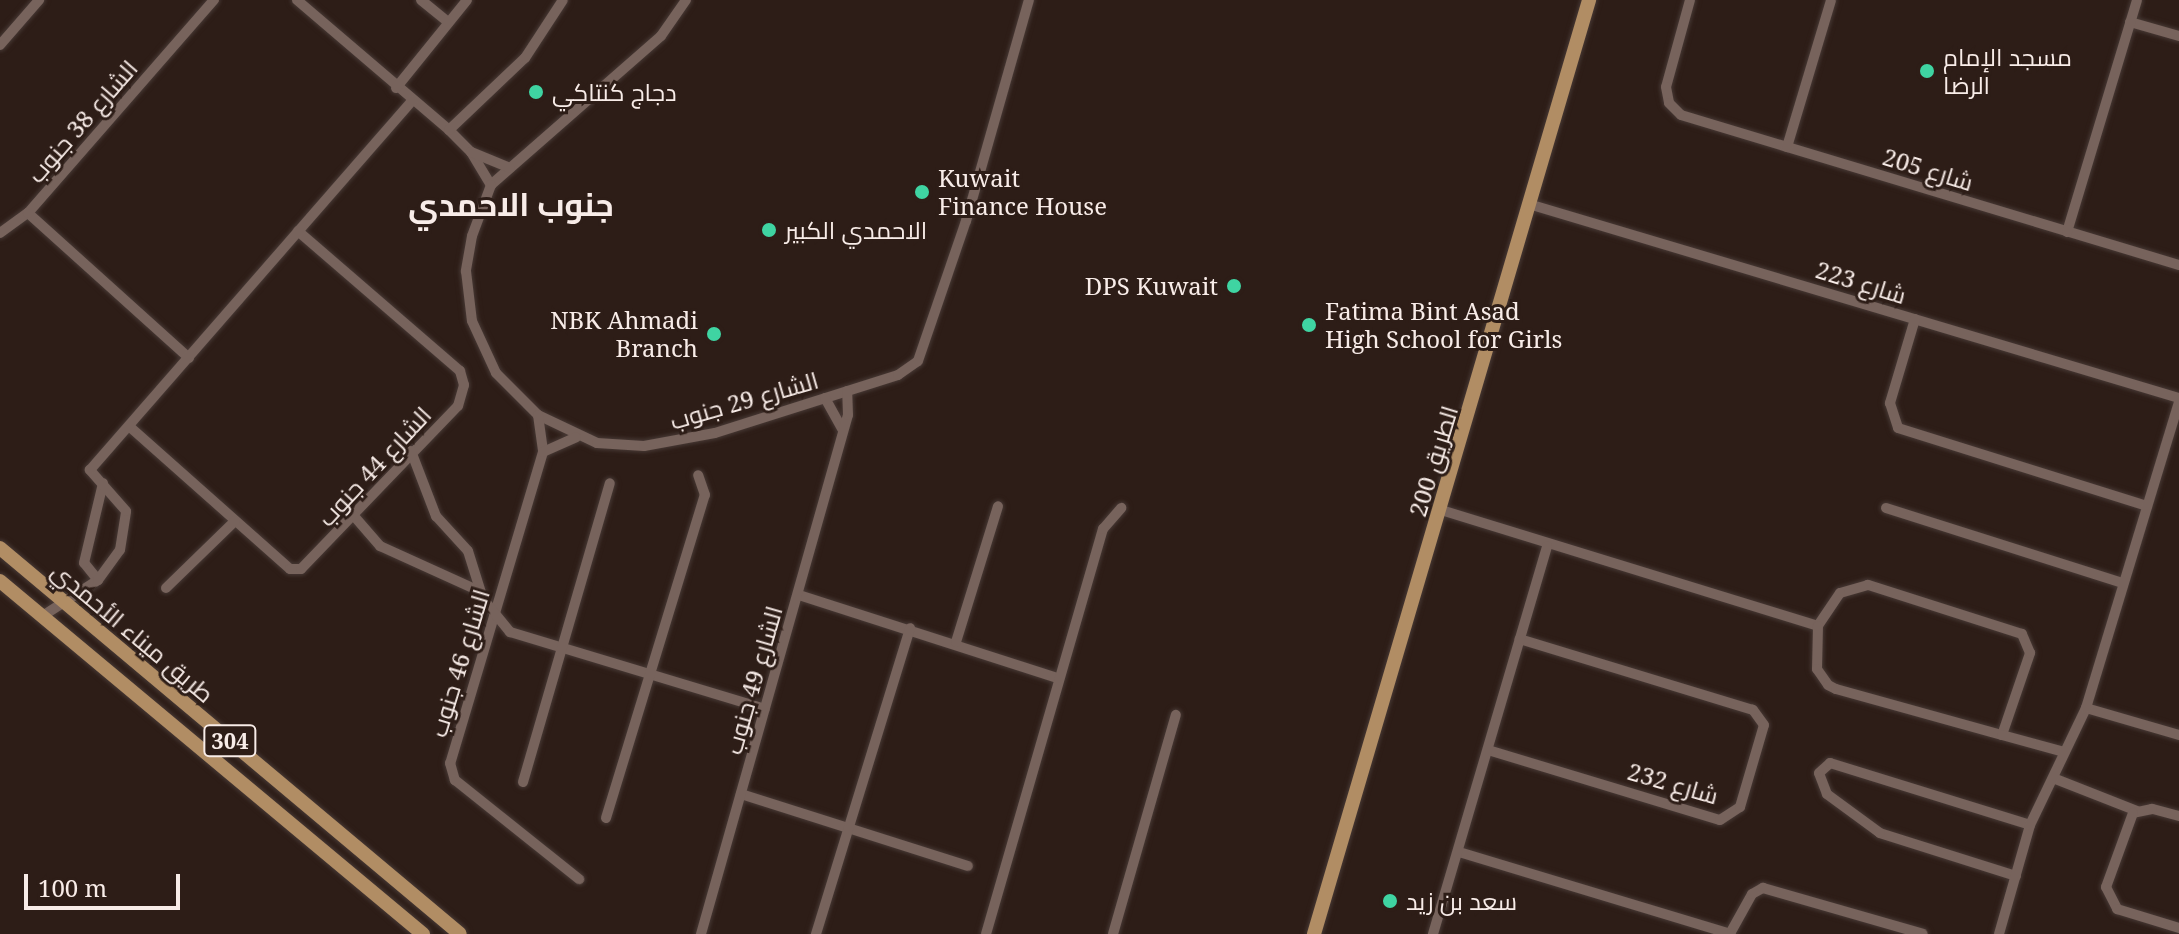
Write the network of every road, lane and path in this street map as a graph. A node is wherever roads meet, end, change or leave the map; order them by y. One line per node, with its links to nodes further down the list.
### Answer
1 (39, 0): 16 (street)
2 (214, 0): 25 (street, الشارع 38 جنوب)
3 (297, 0): 17 (street)
4 (421, 0): 13 (street)
5 (467, 0): 13 (street)
6 (563, 0): 19 (street)
7 (686, 0): 22 (street, الشارع 29 جنوب)
8 (1029, 0): 32 (street, الشارع 29 جنوب)
9 (1589, 0): 24 (main road, الطريق 200)
10 (1690, 0): 20 (street, شارع 205)
11 (1831, 0): 20 (street)
12 (2137, 0): 14 (street)
13 (448, 22): 17 (street)
14 (2130, 22): 15 (street); 27 (street)
15 (2179, 36)
16 (0, 45)
17 (396, 88): 18 (street)
18 (412, 101): 19 (street); 26 (street)
19 (449, 130): 21 (street)
20 (1787, 147): 27 (street, شارع 205)
21 (471, 152): 22 (street); 23 (street)
22 (510, 168): 23 (street, الشارع 29 جنوب)
23 (491, 185): 35 (street, الشارع 29 جنوب)
24 (1532, 205): 30 (street, شارع 223); 48 (main road, الطريق 200)
25 (28, 213): 28 (street); 31 (street, الشارع 38 جنوب)
26 (298, 231): 31 (street); 39 (street, الشارع 44 جنوب)
27 (2067, 232): 29 (street, شارع 205)
28 (0, 233)
29 (2179, 264)
30 (1915, 319): 34 (street, شارع 223); 45 (street)
31 (189, 358): 36 (street)
32 (847, 391): 33 (street, الشارع 29 جنوب); 37 (street, الشارع 49 جنوب)
33 (829, 397): 37 (street); 38 (street, الشارع 29 جنوب)
34 (2179, 400): 45 (street)
35 (538, 415): 38 (street, الشارع 29 جنوب); 40 (street, الشارع 46 جنوب)
36 (130, 427): 42 (street); 50 (street, الشارع 44 جنوب)
37 (841, 435): 58 (street, الشارع 49 جنوب)
38 (576, 437): 40 (street)
39 (411, 451): 49 (street, الشارع 44 جنوب); 57 (street)
40 (543, 452): 60 (street, الشارع 46 جنوب)
41 (698, 475): 67 (street)
42 (103, 483): 53 (street); 53 (street)
43 (610, 483): 66 (street)
44 (998, 506): 65 (street)
45 (2147, 506): 55 (street)
46 (1121, 508): 68 (street)
47 (1886, 508): 55 (street)
48 (1441, 510): 51 (street); 97 (main road, الطريق 200)
49 (354, 516): 50 (street, الشارع 44 جنوب); 57 (street)
50 (235, 521): 56 (street)
51 (1547, 546): 62 (street); 64 (street)
52 (0, 548): 59 (main road, طريق ميناء الأحمدي / 304)
53 (98, 580): 59 (street)
54 (0, 581): 61 (main road, طريق ميناء الأحمدي / 304)
55 (2123, 583): 69 (street)
56 (166, 588)
57 (479, 591): 60 (street)
58 (799, 595): 63 (street); 70 (street, الشارع 49 جنوب)
59 (60, 601): 61 (street); 92 (main road, طريق ميناء الأحمدي / 304)
60 (495, 614): 66 (street); 87 (street, الشارع 46 جنوب)
61 (41, 617): 91 (main road, طريق ميناء الأحمدي / 304)
62 (1818, 626): 72 (street); 72 (street)
63 (910, 628): 65 (street); 83 (street)
64 (1520, 639): 74 (street); 74 (street, شارع 232)
65 (956, 642): 68 (street)
66 (563, 650): 67 (street); 77 (street)
67 (650, 675): 70 (street); 81 (street)
68 (1058, 678): 95 (street)
69 (2086, 708): 73 (street); 75 (street)
70 (765, 709): 78 (street, الشارع 49 جنوب)
71 (1176, 715): 96 (street)
72 (2002, 735): 75 (street)
73 (2179, 735)
74 (1488, 750): 84 (street)
75 (2064, 752): 76 (street)
76 (2053, 778): 79 (street); 82 (street)
77 (523, 782)
78 (741, 794): 83 (street); 93 (street, الشارع 49 جنوب)
79 (2137, 811): 80 (street); 88 (street)
80 (2179, 816)
81 (606, 818)
82 (2030, 825): 86 (street); 86 (street)
83 (849, 828): 85 (street); 94 (street)
84 (1459, 852): 89 (street); 90 (street)
85 (968, 866)
86 (2016, 876): 99 (street)
87 (579, 879)
88 (2179, 928)
89 (1732, 932): 98 (street)
90 (1435, 933)
91 (423, 934)
92 (460, 934)
93 (701, 934)
94 (816, 934)
95 (986, 934)
96 (1113, 934)
97 (1314, 934)
98 (1923, 934)
99 (1999, 934)

